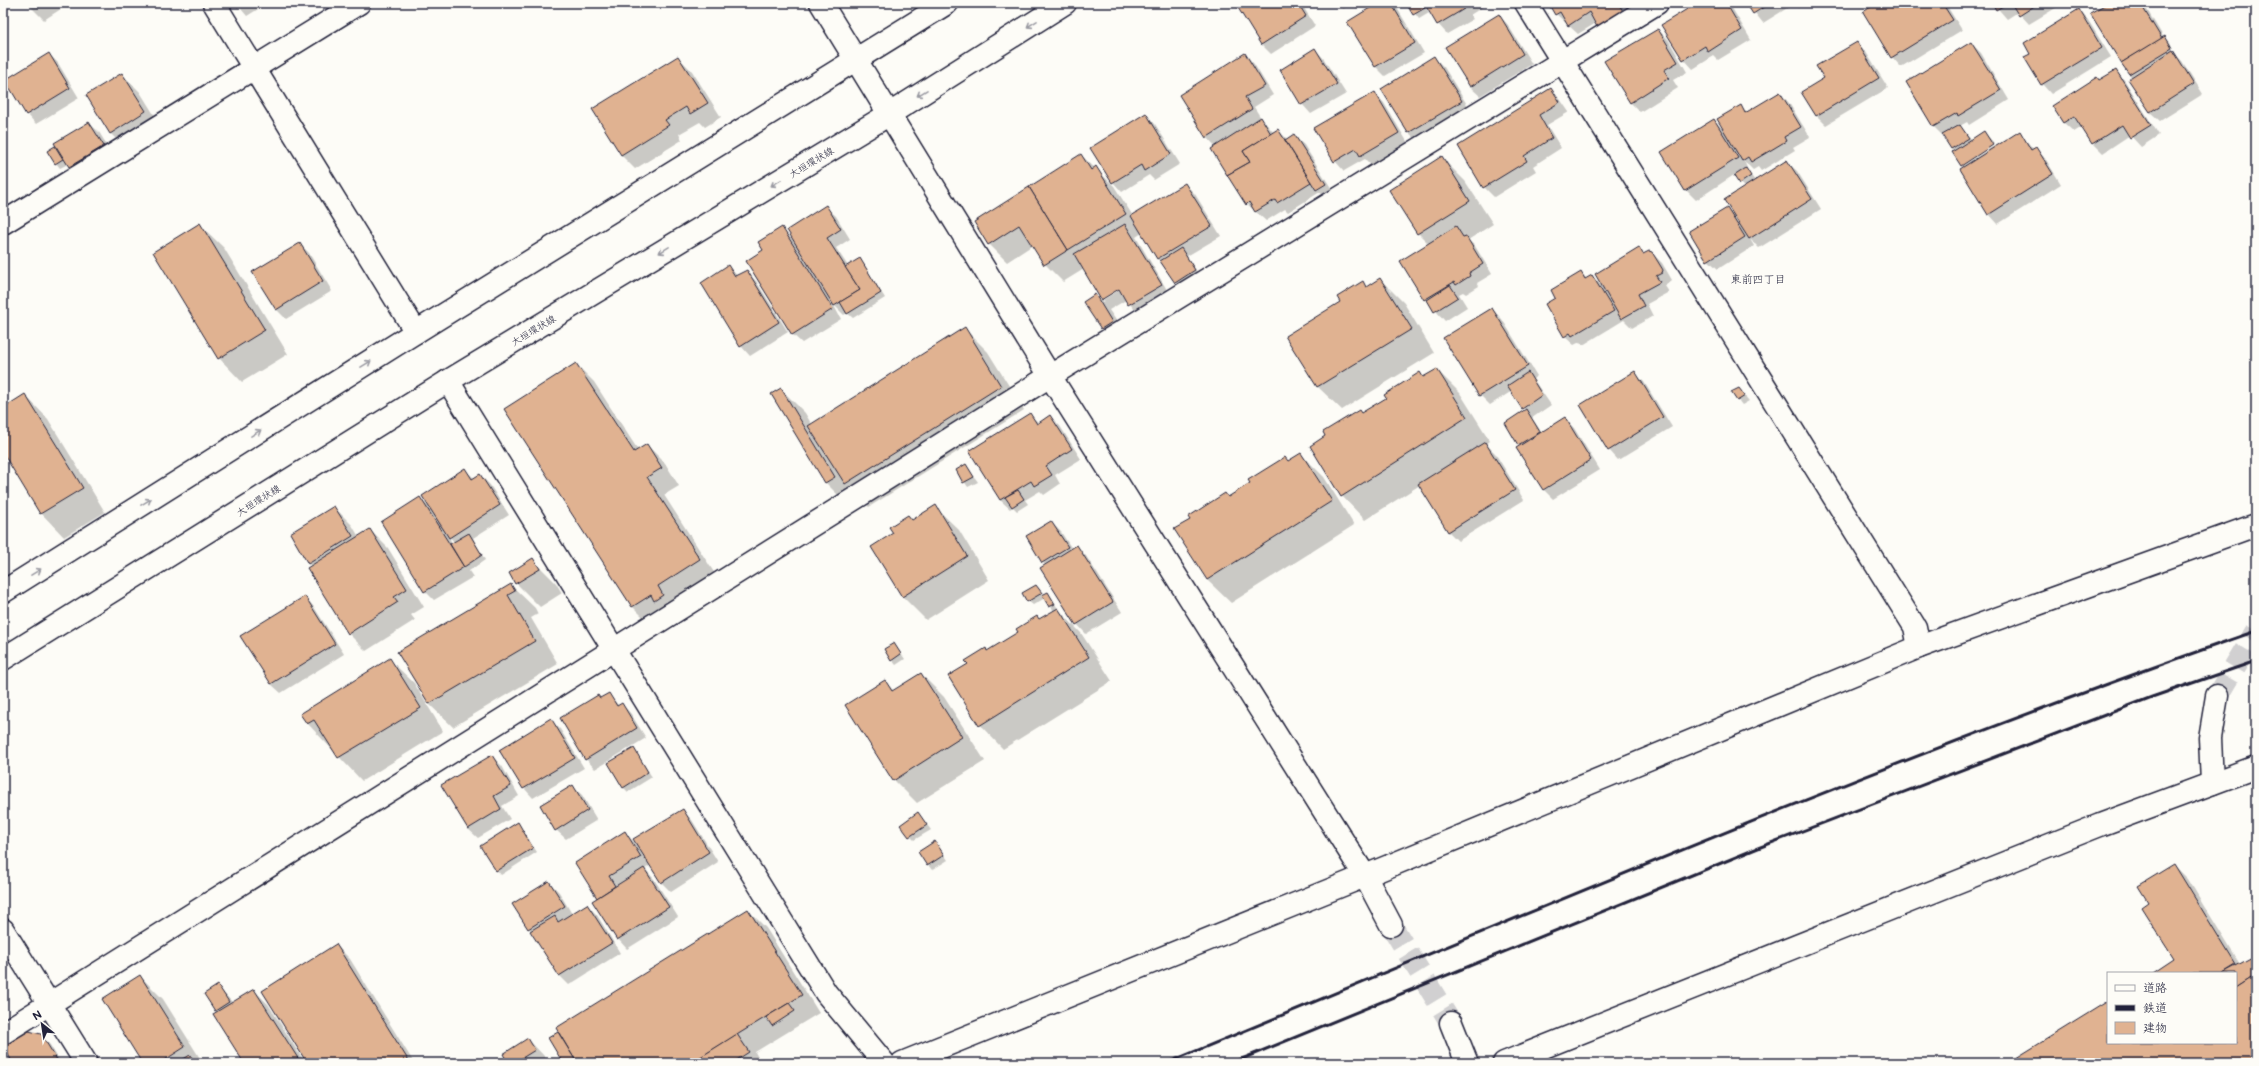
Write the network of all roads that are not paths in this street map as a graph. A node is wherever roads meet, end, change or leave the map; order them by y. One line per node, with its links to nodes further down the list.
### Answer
1 (214, 3): 10 (street)
2 (359, 3): 10 (street)
3 (820, 3): 8 (street)
4 (947, 3): 8 (street)
5 (1065, 3): 11 (street, 大垣環状線, one-way to 11)
6 (1526, 3): 9 (street)
7 (1657, 3): 9 (street)
8 (855, 58): 11 (street); 13 (street)
9 (1562, 61): 14 (street); 18 (street)
10 (255, 68): 12 (street); 13 (street)
11 (888, 115): 14 (street); 15 (street, 大垣環状線, one-way to 15)
12 (3, 223)
13 (416, 332): 17 (street, one-way to 13)
14 (1050, 376): 19 (street); 24 (street)
15 (448, 381): 19 (street); 20 (street, 大垣環状線)
16 (2256, 525): 18 (street)
17 (3, 592)
18 (1919, 647): 24 (street)
19 (613, 650): 27 (street); 31 (street)
20 (3, 659)
21 (2217, 696): 23 (street)
22 (2256, 767): 23 (street)
23 (2212, 783): 34 (street)
24 (1365, 876): 25 (street); 32 (street)
25 (1391, 925)
26 (3, 930): 27 (street)
27 (50, 1004): 29 (street); 30 (street)
28 (1451, 1023): 33 (street)
29 (3, 1032)
30 (86, 1063)
31 (884, 1063)
32 (902, 1063)
33 (1467, 1063)
34 (1504, 1063)

